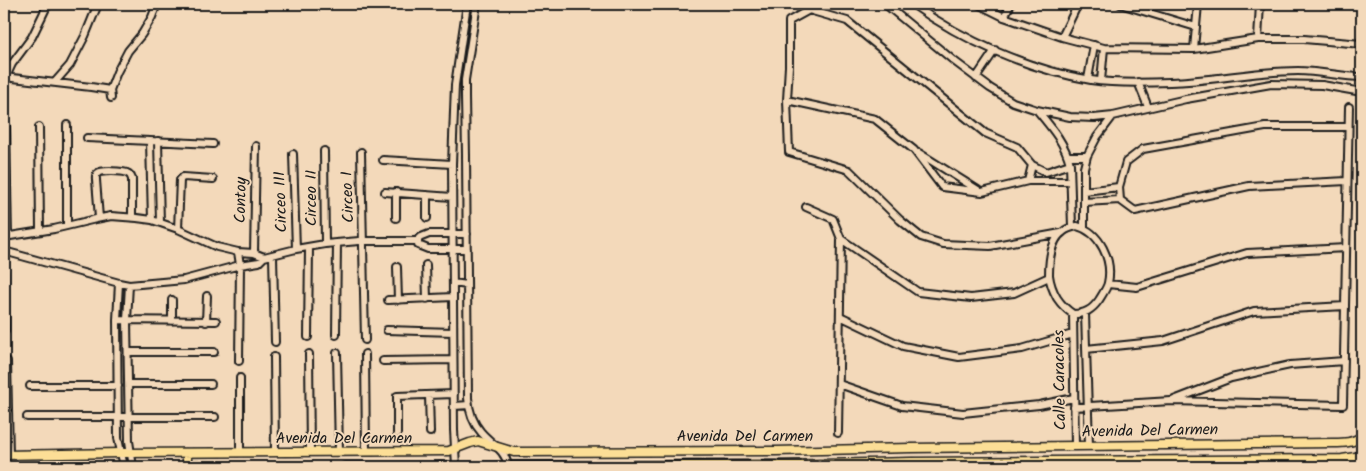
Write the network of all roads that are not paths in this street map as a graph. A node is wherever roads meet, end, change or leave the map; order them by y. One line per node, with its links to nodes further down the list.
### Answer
1 (48, 4): 25 (street)
2 (98, 4): 30 (street)
3 (157, 4): 32 (street)
4 (467, 4): 54 (street)
5 (478, 4): 53 (street)
6 (885, 4): 27 (street)
7 (912, 4): 23 (street)
8 (978, 4): 15 (street)
9 (1011, 4): 15 (street)
10 (1078, 4): 18 (street)
11 (1120, 4): 17 (street)
12 (1198, 4): 17 (street)
13 (1260, 4): 19 (street)
14 (1361, 4): 16 (street)
15 (1004, 17): 18 (street)
16 (1362, 21)
17 (1196, 27): 24 (street)
18 (1062, 37): 21 (street)
19 (1258, 39): 20 (street); 24 (street)
20 (1362, 44)
21 (1094, 45): 22 (street); 28 (street)
22 (1104, 48): 24 (street); 29 (street)
23 (995, 50): 27 (street); 28 (street)
24 (1194, 50)
25 (5, 77): 30 (street)
26 (1362, 77): 31 (street)
27 (976, 78): 38 (street)
28 (1088, 79): 29 (street)
29 (1101, 80): 31 (street)
30 (55, 82): 32 (street)
31 (1138, 82): 36 (street)
32 (110, 90): 34 (street)
33 (1362, 92): 36 (street)
34 (111, 98)
35 (787, 100): 49 (street); 60 (street); 90 (street)
36 (1148, 107): 39 (street)
37 (1349, 107): 43 (street)
38 (1036, 110): 39 (street); 55 (street)
39 (1113, 116): 56 (street)
40 (67, 125): 85 (street)
41 (6, 127): 93 (street)
42 (39, 127): 89 (street)
43 (1348, 127): 66 (street); 67 (street)
44 (87, 138): 45 (street)
45 (150, 141): 46 (street); 83 (street)
46 (158, 141): 47 (street); 84 (street)
47 (213, 144)
48 (256, 146): 106 (street, Contoy)
49 (914, 150): 71 (street); 71 (street)
50 (324, 151): 98 (street, Circeo II)
51 (361, 152): 95 (street, Circeo I)
52 (293, 154): 101 (street, Circeo III)
53 (466, 155): 54 (street); 92 (street)
54 (452, 156): 58 (street)
55 (1068, 156): 56 (street); 59 (street)
56 (1087, 156): 68 (street)
57 (383, 160): 58 (street)
58 (452, 164): 73 (street)
59 (1070, 164): 61 (street); 65 (street)
60 (1032, 165): 61 (street); 63 (street)
61 (1046, 172): 64 (street)
62 (213, 179): 88 (street)
63 (1028, 181): 64 (street); 71 (street)
64 (1046, 181): 65 (street)
65 (1070, 181): 78 (street)
66 (1347, 181): 74 (street); 100 (street)
67 (1119, 187): 68 (street); 74 (street)
68 (1084, 191): 75 (street)
69 (385, 192): 70 (street)
70 (396, 192): 72 (street); 81 (street)
71 (982, 192)
72 (427, 195): 73 (street); 82 (street)
73 (452, 197): 91 (street)
74 (1120, 200): 75 (street)
75 (1084, 202): 77 (street)
76 (806, 207): 94 (street)
77 (1084, 214): 78 (street); 87 (street)
78 (1072, 215): 86 (street)
79 (132, 217): 80 (street); 80 (street); 83 (street)
80 (99, 218): 85 (street)
81 (396, 218)
82 (427, 218)
83 (152, 220): 84 (street)
84 (160, 223): 88 (street)
85 (68, 226): 89 (street)
86 (1072, 227): 87 (street); 90 (street)
87 (1084, 228): 116 (street)
88 (178, 229): 105 (street)
89 (40, 231): 93 (street)
90 (1061, 232): 113 (street, Calle Caracoles)
91 (452, 234): 92 (street); 96 (street); 102 (street)
92 (467, 234): 103 (street)
93 (6, 237)
94 (841, 239): 113 (street); 129 (street)
95 (363, 241): 96 (street); 97 (street); 141 (street, Circeo I)
96 (418, 241): 102 (street)
97 (337, 243): 98 (street); 139 (street)
98 (325, 244): 99 (street)
99 (309, 248): 101 (street); 140 (street)
100 (1346, 248): 116 (street); 126 (street)
101 (296, 249): 107 (street)
102 (452, 249): 103 (street); 115 (street)
103 (467, 249): 118 (street)
104 (4, 251): 114 (street)
105 (238, 252): 106 (street); 109 (street)
106 (254, 253): 108 (street)
107 (273, 256): 108 (street); 142 (street)
108 (264, 257): 109 (street)
109 (240, 265): 117 (street); 151 (street)
110 (426, 265): 121 (street)
111 (397, 267): 124 (street)
112 (4, 272): 125 (street)
113 (1050, 277): 128 (street, Calle Caracoles)
114 (120, 283): 117 (street); 130 (street)
115 (453, 283): 118 (street); 120 (street)
116 (1108, 284): 127 (street, Calle Caracoles)
117 (129, 285): 131 (street)
118 (467, 285): 167 (street)
119 (206, 296): 134 (street)
120 (453, 297): 121 (street); 136 (street)
121 (427, 298): 124 (street)
122 (172, 300): 132 (street)
123 (388, 300): 124 (street)
124 (398, 300)
125 (4, 302): 137 (street)
126 (1345, 306): 143 (street); 153 (street)
127 (1084, 313): 128 (street, Calle Caracoles); 143 (street, Calle Caracoles)
128 (1073, 314): 138 (street, Calle Caracoles)
129 (840, 316): 138 (street); 160 (street)
130 (117, 320): 131 (street); 162 (street)
131 (127, 320): 132 (street); 144 (street)
132 (172, 321): 134 (street)
133 (216, 321): 134 (street)
134 (206, 322)
135 (387, 330): 136 (street)
136 (453, 332): 150 (street)
137 (4, 334)
138 (1073, 334): 156 (street, Calle Caracoles)
139 (336, 336)
140 (308, 337)
141 (365, 340)
142 (275, 342)
143 (1086, 349): 155 (street, Calle Caracoles)
144 (128, 352): 145 (street); 158 (street)
145 (214, 352)
146 (337, 353): 192 (street)
147 (309, 354): 191 (street)
148 (365, 354): 193 (street)
149 (274, 357): 190 (street)
150 (453, 360): 152 (street); 163 (street)
151 (240, 361)
152 (383, 361)
153 (1344, 361): 166 (street); 166 (street)
154 (7, 362): 196 (street)
155 (1086, 366): 156 (street); 169 (street, Calle Caracoles)
156 (1074, 367): 165 (street, Calle Caracoles)
157 (240, 378): 189 (street)
158 (128, 384): 159 (street); 173 (street)
159 (211, 384)
160 (839, 384): 165 (street); 176 (street)
161 (30, 386): 162 (street)
162 (118, 386): 171 (street)
163 (454, 394): 164 (street); 168 (street)
164 (429, 395): 175 (street); 177 (street)
165 (1074, 398): 170 (street, Calle Caracoles)
166 (1171, 401): 169 (street)
167 (469, 405): 168 (street); 184 (street)
168 (454, 406): 186 (street)
169 (1088, 406): 170 (street); 183 (street, Calle Caracoles)
170 (1074, 407): 182 (street, Calle Caracoles)
171 (118, 416): 172 (street); 173 (street); 194 (street)
172 (27, 417)
173 (129, 417): 174 (street); 195 (street)
174 (214, 418)
175 (430, 432)
176 (838, 433)
177 (398, 434)
178 (1362, 436): 179 (main road, Avenida Del Carmen)
179 (1294, 444): 180 (main road, Avenida Del Carmen); 198 (main road)
180 (1125, 445): 183 (main road, Avenida Del Carmen); 200 (main road)
181 (1040, 446): 182 (main road, Avenida Del Carmen); 185 (main road, Avenida Del Carmen); 199 (main road)
182 (1075, 446): 183 (main road, Avenida Del Carmen)
183 (1089, 446)
184 (496, 447): 186 (main road, Avenida Del Carmen); 187 (main road, Avenida Del Carmen); 204 (street)
185 (911, 448): 187 (main road, Avenida Del Carmen); 201 (main road)
186 (456, 449): 193 (main road, Avenida Del Carmen); 203 (street)
187 (776, 451): 202 (main road)
188 (187, 452): 189 (main road, Avenida Del Carmen); 195 (main road, Avenida Del Carmen); 209 (main road)
189 (240, 452): 190 (main road, Avenida Del Carmen)
190 (275, 452): 191 (main road, Avenida Del Carmen)
191 (310, 452): 192 (main road, Avenida Del Carmen)
192 (339, 452): 193 (main road, Avenida Del Carmen)
193 (366, 452)
194 (121, 453): 195 (main road, Avenida Del Carmen); 196 (main road, Avenida Del Carmen); 207 (street)
195 (130, 453): 208 (street)
196 (6, 455)
197 (1362, 456): 198 (main road, Avenida Del Carmen)
198 (1294, 459): 200 (main road, Avenida Del Carmen)
199 (1040, 461): 200 (main road, Avenida Del Carmen); 201 (main road, Avenida Del Carmen)
200 (1125, 461)
201 (911, 462): 202 (main road, Avenida Del Carmen)
202 (781, 465): 206 (main road, Avenida Del Carmen)
203 (456, 466): 204 (main road, Avenida Del Carmen); 210 (main road, Avenida Del Carmen)
204 (508, 466): 205 (main road, Avenida Del Carmen)
205 (621, 466): 206 (main road, Avenida Del Carmen)
206 (631, 466)
207 (124, 467)
208 (133, 467)
209 (187, 467)
210 (344, 467)

